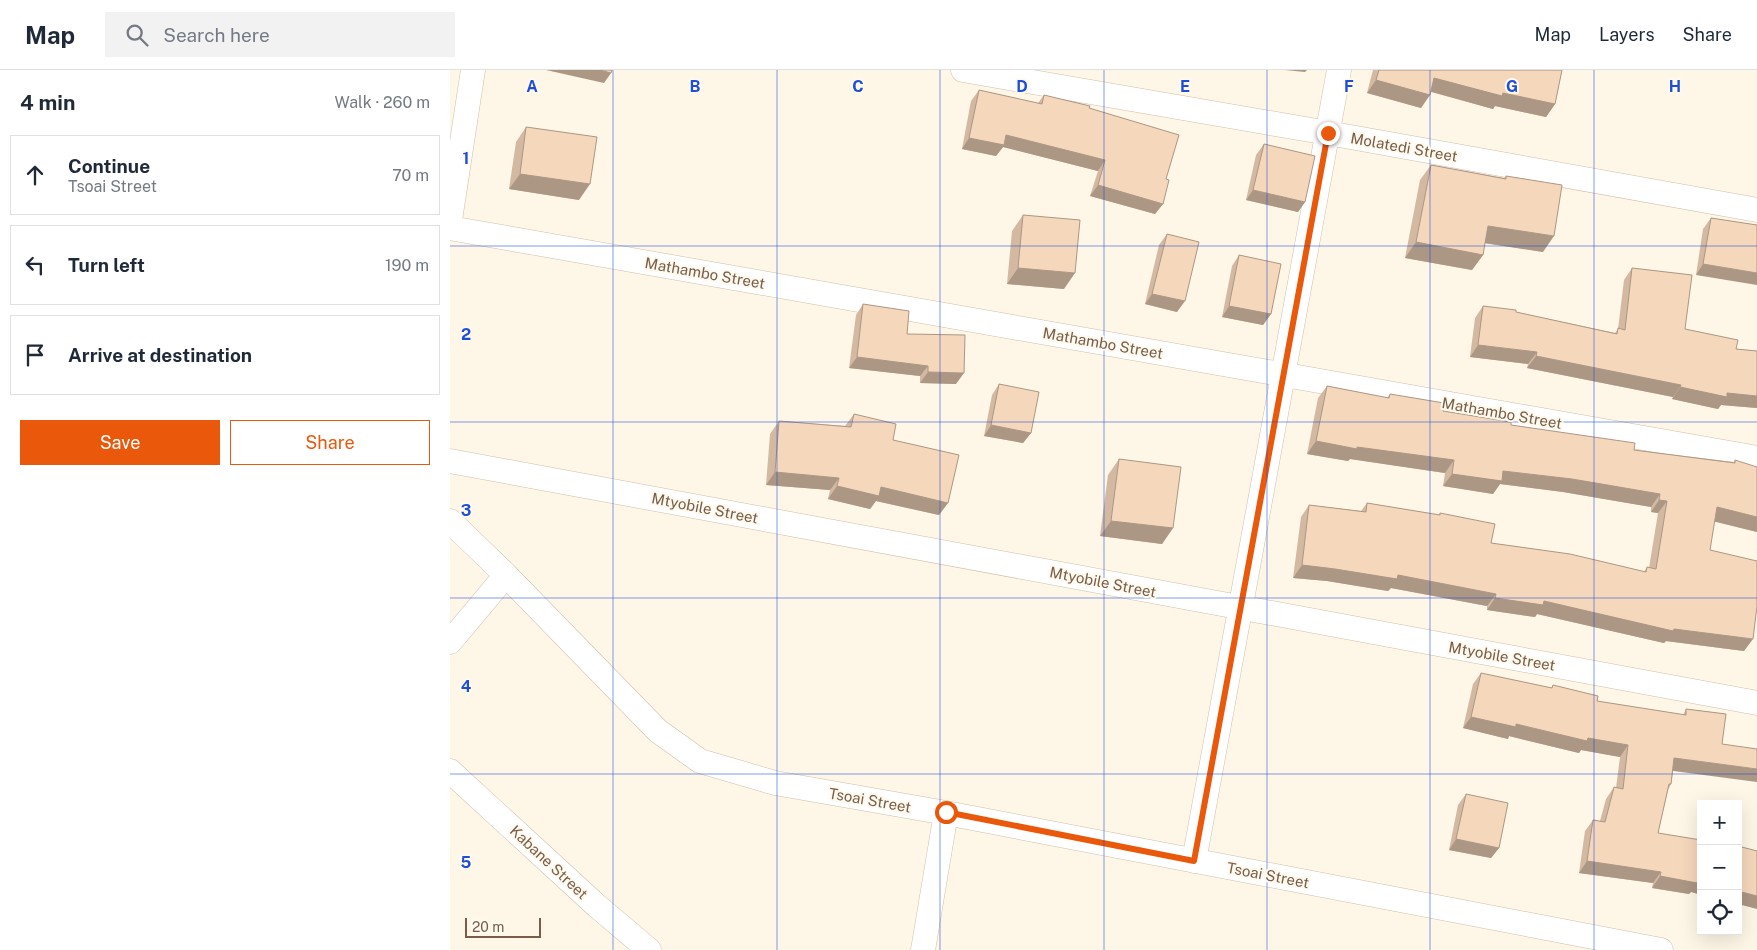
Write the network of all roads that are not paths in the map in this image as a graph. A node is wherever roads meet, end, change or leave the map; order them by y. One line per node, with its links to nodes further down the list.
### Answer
1 (473, 70): 6 (street)
2 (962, 70): 4 (street, Molatedi Street)
3 (1339, 70): 4 (street)
4 (1328, 133): 5 (street, Molatedi Street); 8 (street)
5 (1757, 210)
6 (450, 220)
7 (450, 228): 8 (street, Mathambo Street)
8 (1283, 375): 9 (street, Mathambo Street); 13 (street)
9 (1757, 458)
10 (450, 461): 13 (street, Mtyobile Street)
11 (450, 521): 12 (street, Tsoai Street)
12 (506, 575): 14 (street); 17 (street, Tsoai Street)
13 (1240, 608): 15 (street, Mtyobile Street); 18 (street)
14 (450, 642)
15 (1757, 703)
16 (450, 770): 19 (street, Kabane Street)
17 (946, 812): 18 (street, Tsoai Street); 20 (street)
18 (1194, 861): 21 (street, Tsoai Street)
19 (650, 950)
20 (923, 950)
21 (1661, 950)

